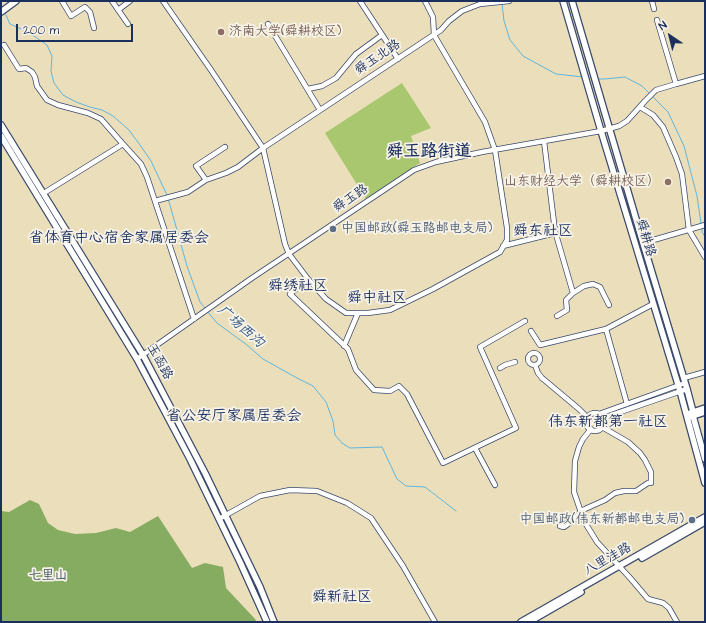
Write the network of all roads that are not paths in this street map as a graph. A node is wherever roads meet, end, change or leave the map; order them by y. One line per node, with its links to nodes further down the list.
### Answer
1 (16, 1): 14 (main road)
2 (62, 1): 18 (street)
3 (112, 1): 13 (street)
4 (130, 1): 13 (street)
5 (163, 1): 35 (street)
6 (360, 1): 19 (street)
7 (426, 1): 20 (street)
8 (509, 1): 20 (street, 舜玉北路)
9 (563, 1): 30 (main road, 舜耕路)
10 (572, 1): 29 (main road, 舜耕路)
11 (652, 1): 12 (street)
12 (654, 9)
13 (118, 10): 16 (street)
14 (3, 11)
15 (657, 20): 24 (street)
16 (128, 24)
17 (268, 24): 25 (street)
18 (94, 28)
19 (382, 35): 22 (street); 25 (street)
20 (434, 35): 22 (street, 舜玉北路); 36 (street)
21 (4, 45): 33 (street)
22 (398, 59): 27 (street, 舜玉北路)
23 (705, 76): 24 (street)
24 (676, 84): 26 (street, 舜玉路)
25 (308, 89): 27 (street)
26 (640, 106): 29 (street, 舜玉路); 41 (street)
27 (320, 110): 35 (street, 舜玉北路)
28 (1, 125): 38 (main road, 玉函路)
29 (609, 128): 30 (street, 舜玉路); 43 (main road, 舜耕路)
30 (601, 131): 32 (street, 舜玉路); 49 (main road, 舜耕路)
31 (1, 136): 61 (main road, 玉函路)
32 (544, 141): 36 (street, 舜玉路); 42 (street)
33 (122, 143)
34 (225, 147): 37 (street)
35 (263, 148): 37 (street, 舜玉北路); 45 (street)
36 (495, 150): 44 (street); 45 (street, 舜玉路)
37 (206, 180): 39 (street, 舜玉北路)
38 (44, 194): 39 (street); 60 (main road, 玉函路)
39 (155, 201): 53 (street)
40 (705, 225): 41 (street)
41 (689, 230): 43 (street); 46 (street)
42 (555, 231): 44 (street); 48 (street)
43 (643, 242): 66 (main road, 舜耕路)
44 (503, 246): 51 (street)
45 (289, 254): 47 (street); 53 (street, 舜玉路)
46 (705, 257)
47 (308, 279): 51 (street); 57 (street)
48 (573, 293): 50 (street); 52 (street)
49 (653, 304): 55 (street); 67 (main road, 舜耕路)
50 (609, 305)
51 (358, 313): 57 (street)
52 (557, 316)
53 (194, 319): 60 (street, 舜玉路)
54 (525, 321): 77 (street)
55 (606, 329): 58 (street); 68 (street)
56 (531, 331): 58 (street)
57 (344, 346): 77 (street)
58 (540, 346): 59 (street)
59 (535, 353): 63 (street); 63 (street)
60 (143, 355): 61 (street, 舜玉路); 82 (main road, 玉函路)
61 (137, 359): 84 (main road, 玉函路)
62 (515, 362): 64 (street)
63 (535, 365): 73 (street)
64 (500, 368)
65 (705, 372): 66 (street)
66 (685, 383): 67 (street); 72 (main road, 舜耕路)
67 (679, 388): 68 (street); 72 (main road, 舜耕路); 74 (street)
68 (627, 404): 71 (street)
69 (705, 408): 72 (main road)
70 (705, 412): 72 (main road)
71 (599, 414): 73 (street); 74 (street)
72 (690, 415): 78 (main road, 舜耕路); 79 (main road, 舜耕路)
73 (587, 418): 76 (street)
74 (603, 418): 75 (street)
75 (602, 427): 76 (street); 81 (street)
76 (591, 429): 81 (street)
77 (475, 448): 80 (street)
78 (705, 459)
79 (705, 483)
80 (495, 485)
81 (581, 511): 86 (street); 87 (street)
82 (225, 516): 84 (street); 89 (main road, 玉函路); 90 (street)
83 (705, 517): 87 (main road, 八里洼路)
84 (219, 519): 88 (main road, 玉函路)
85 (705, 522): 87 (main road, 八里洼路)
86 (560, 526)
87 (620, 568): 91 (main road, 八里洼路); 92 (main road, 八里洼路); 93 (street)
88 (267, 622)
89 (274, 622)
90 (435, 622)
91 (521, 622)
92 (529, 622)
93 (677, 622)

